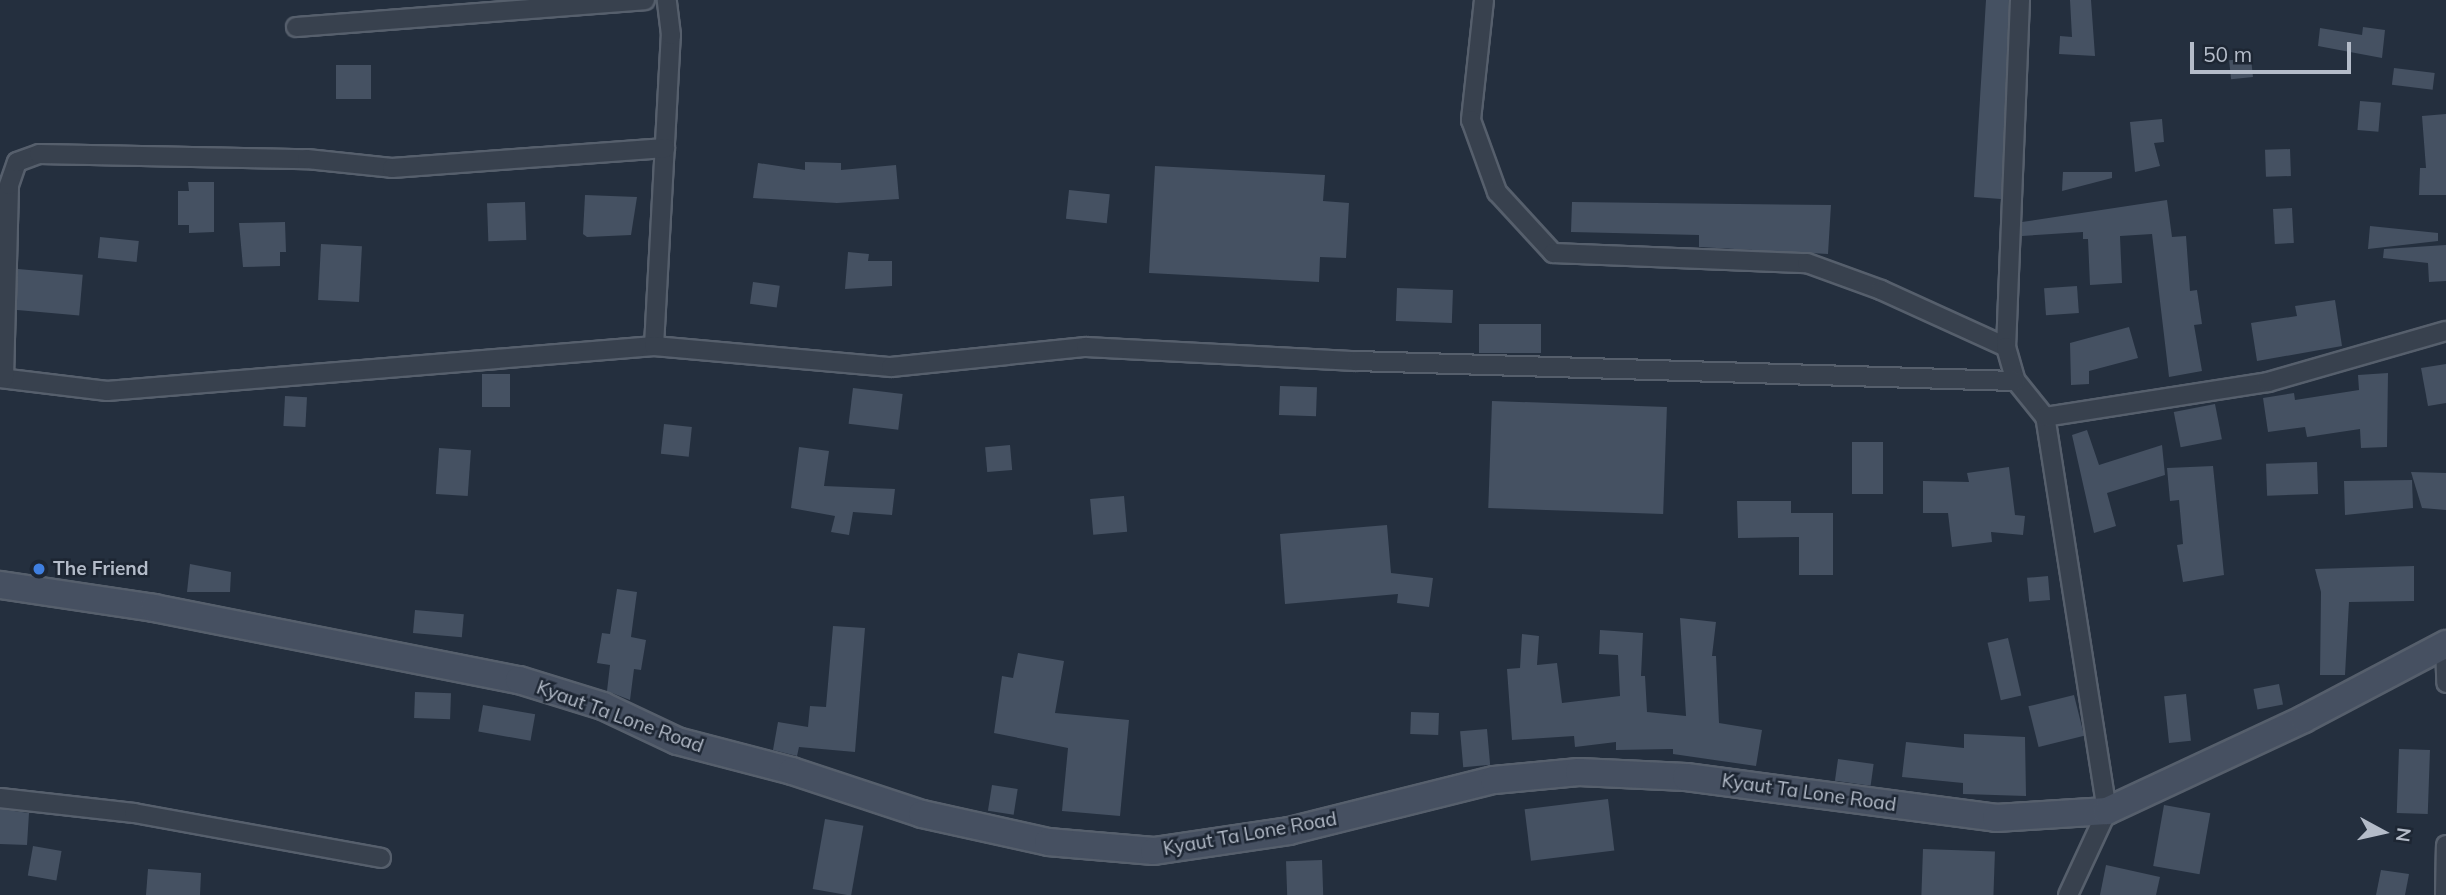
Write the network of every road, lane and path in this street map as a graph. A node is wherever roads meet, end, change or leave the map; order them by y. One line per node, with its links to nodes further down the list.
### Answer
1 (645, 0): 5 (street)
2 (667, 0): 6 (street)
3 (1484, 0): 9 (street)
4 (2020, 0): 9 (street)
5 (296, 27)
6 (665, 148): 8 (street); 10 (street)
7 (2446, 331): 12 (street)
8 (654, 346): 10 (street); 11 (street)
9 (2006, 346): 11 (street)
10 (2, 378)
11 (2015, 381): 12 (street)
12 (2045, 417): 17 (street)
13 (0, 585): 17 (main road, Kyaut Ta Lone Road)
14 (2445, 645): 15 (street); 17 (main road, Kyaut Ta Lone Road)
15 (2446, 683)
16 (0, 798): 19 (street)
17 (2107, 811): 20 (street)
18 (2446, 845): 21 (street)
19 (381, 858)
20 (2068, 895)
21 (2445, 895)

